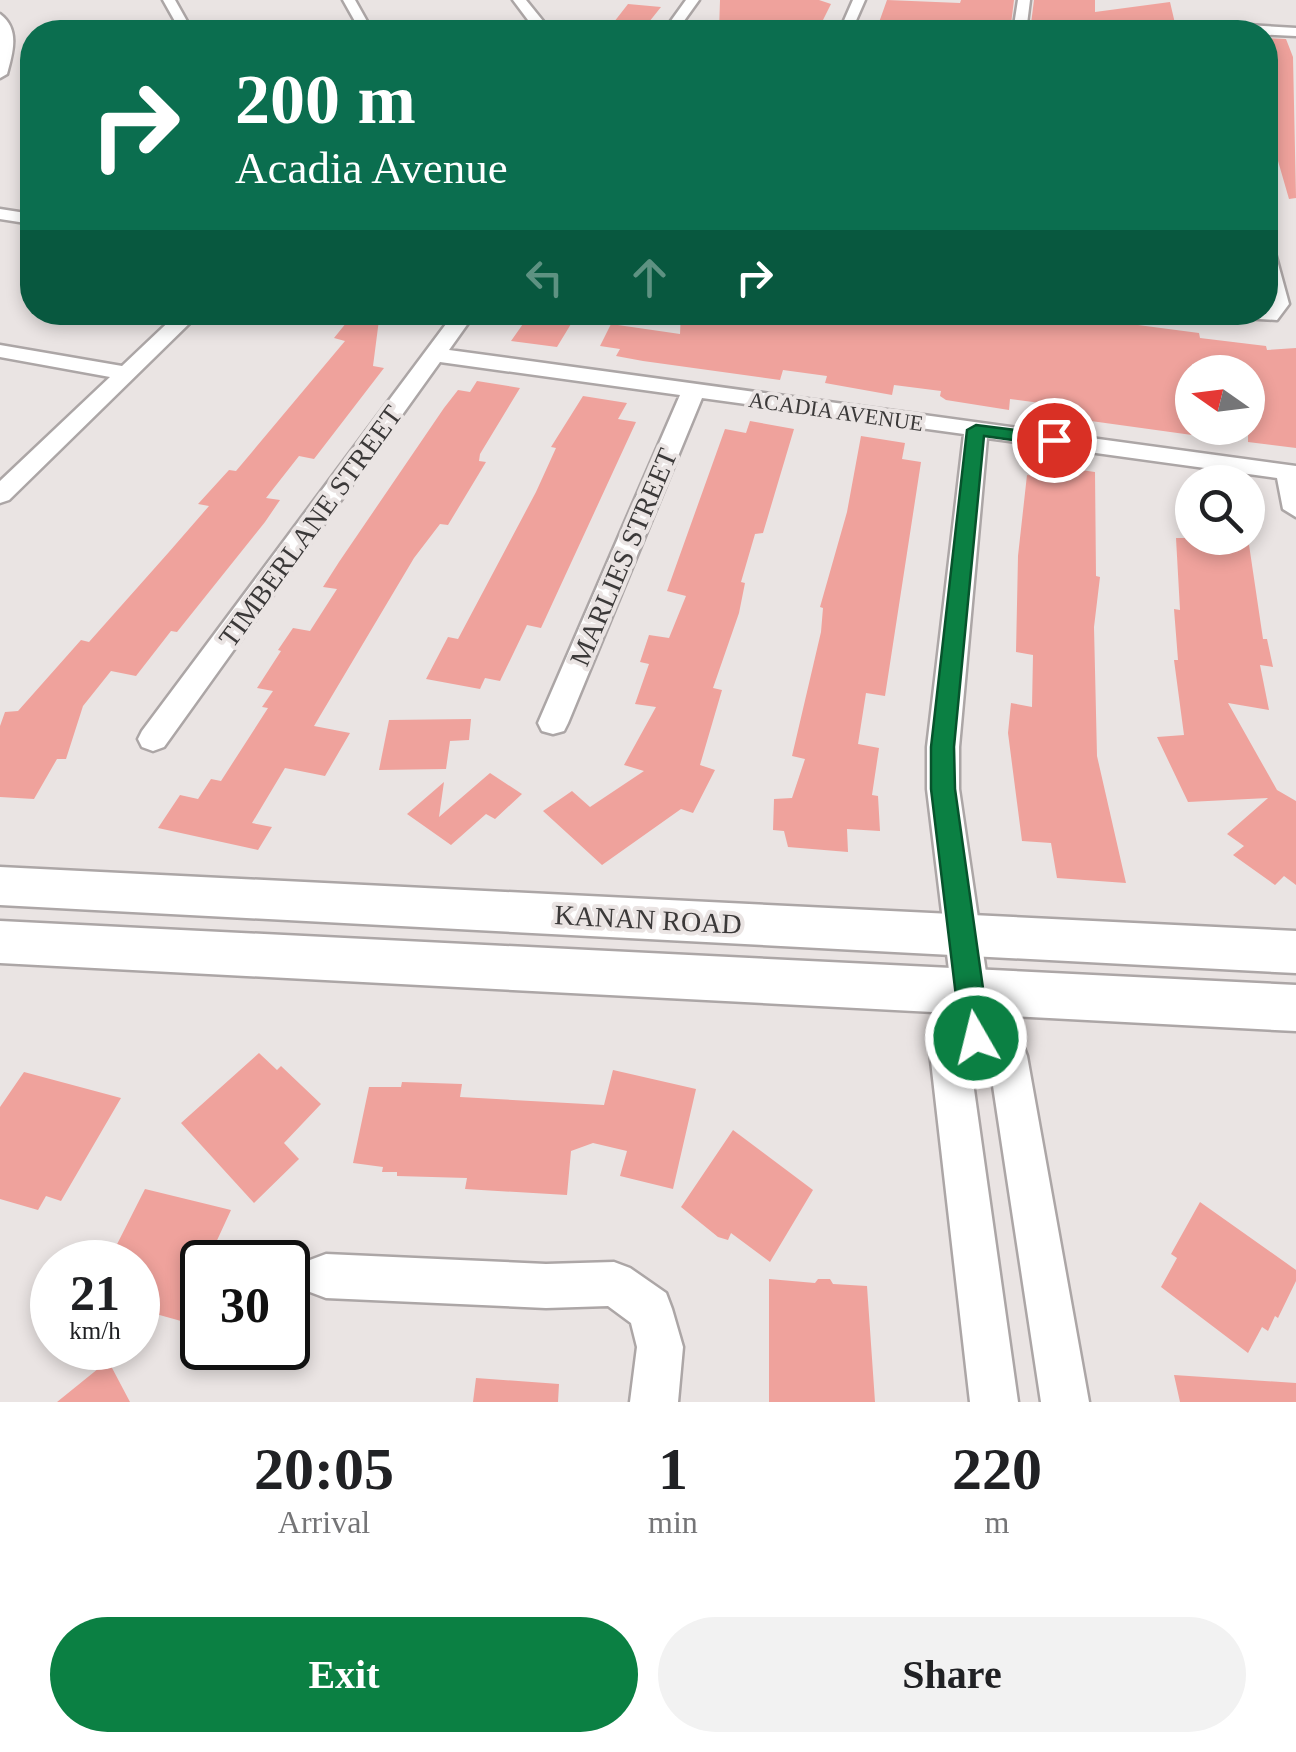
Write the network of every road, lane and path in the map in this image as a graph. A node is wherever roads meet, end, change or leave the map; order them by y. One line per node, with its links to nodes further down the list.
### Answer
1 (519, 0): 3 (street)
2 (0, 18): 4 (street)
3 (535, 20)
4 (0, 74)
5 (178, 325): 9 (street)
6 (457, 325): 8 (street, TIMBERLANE STREET)
7 (0, 352): 9 (street)
8 (436, 356): 10 (street, ACADIA AVENUE); 16 (street, TIMBERLANE STREET)
9 (127, 374): 13 (street)
10 (693, 392): 11 (street, ACADIA AVENUE); 15 (street, MARLIES STREET)
11 (976, 430): 12 (street, ACADIA AVENUE); 18 (street)
12 (1292, 472): 14 (street)
13 (0, 495)
14 (1296, 509)
15 (553, 723)
16 (153, 740)
17 (0, 886): 18 (main road, KANAN ROAD)
18 (962, 936): 20 (main road, KANAN ROAD); 22 (street)
19 (0, 942): 22 (main road, KANAN ROAD)
20 (1296, 952)
21 (1296, 1008): 22 (main road, KANAN ROAD)
22 (972, 1014): 25 (street); 26 (street)
23 (326, 1276): 24 (street)
24 (654, 1402)
25 (994, 1402)
26 (1065, 1402)

